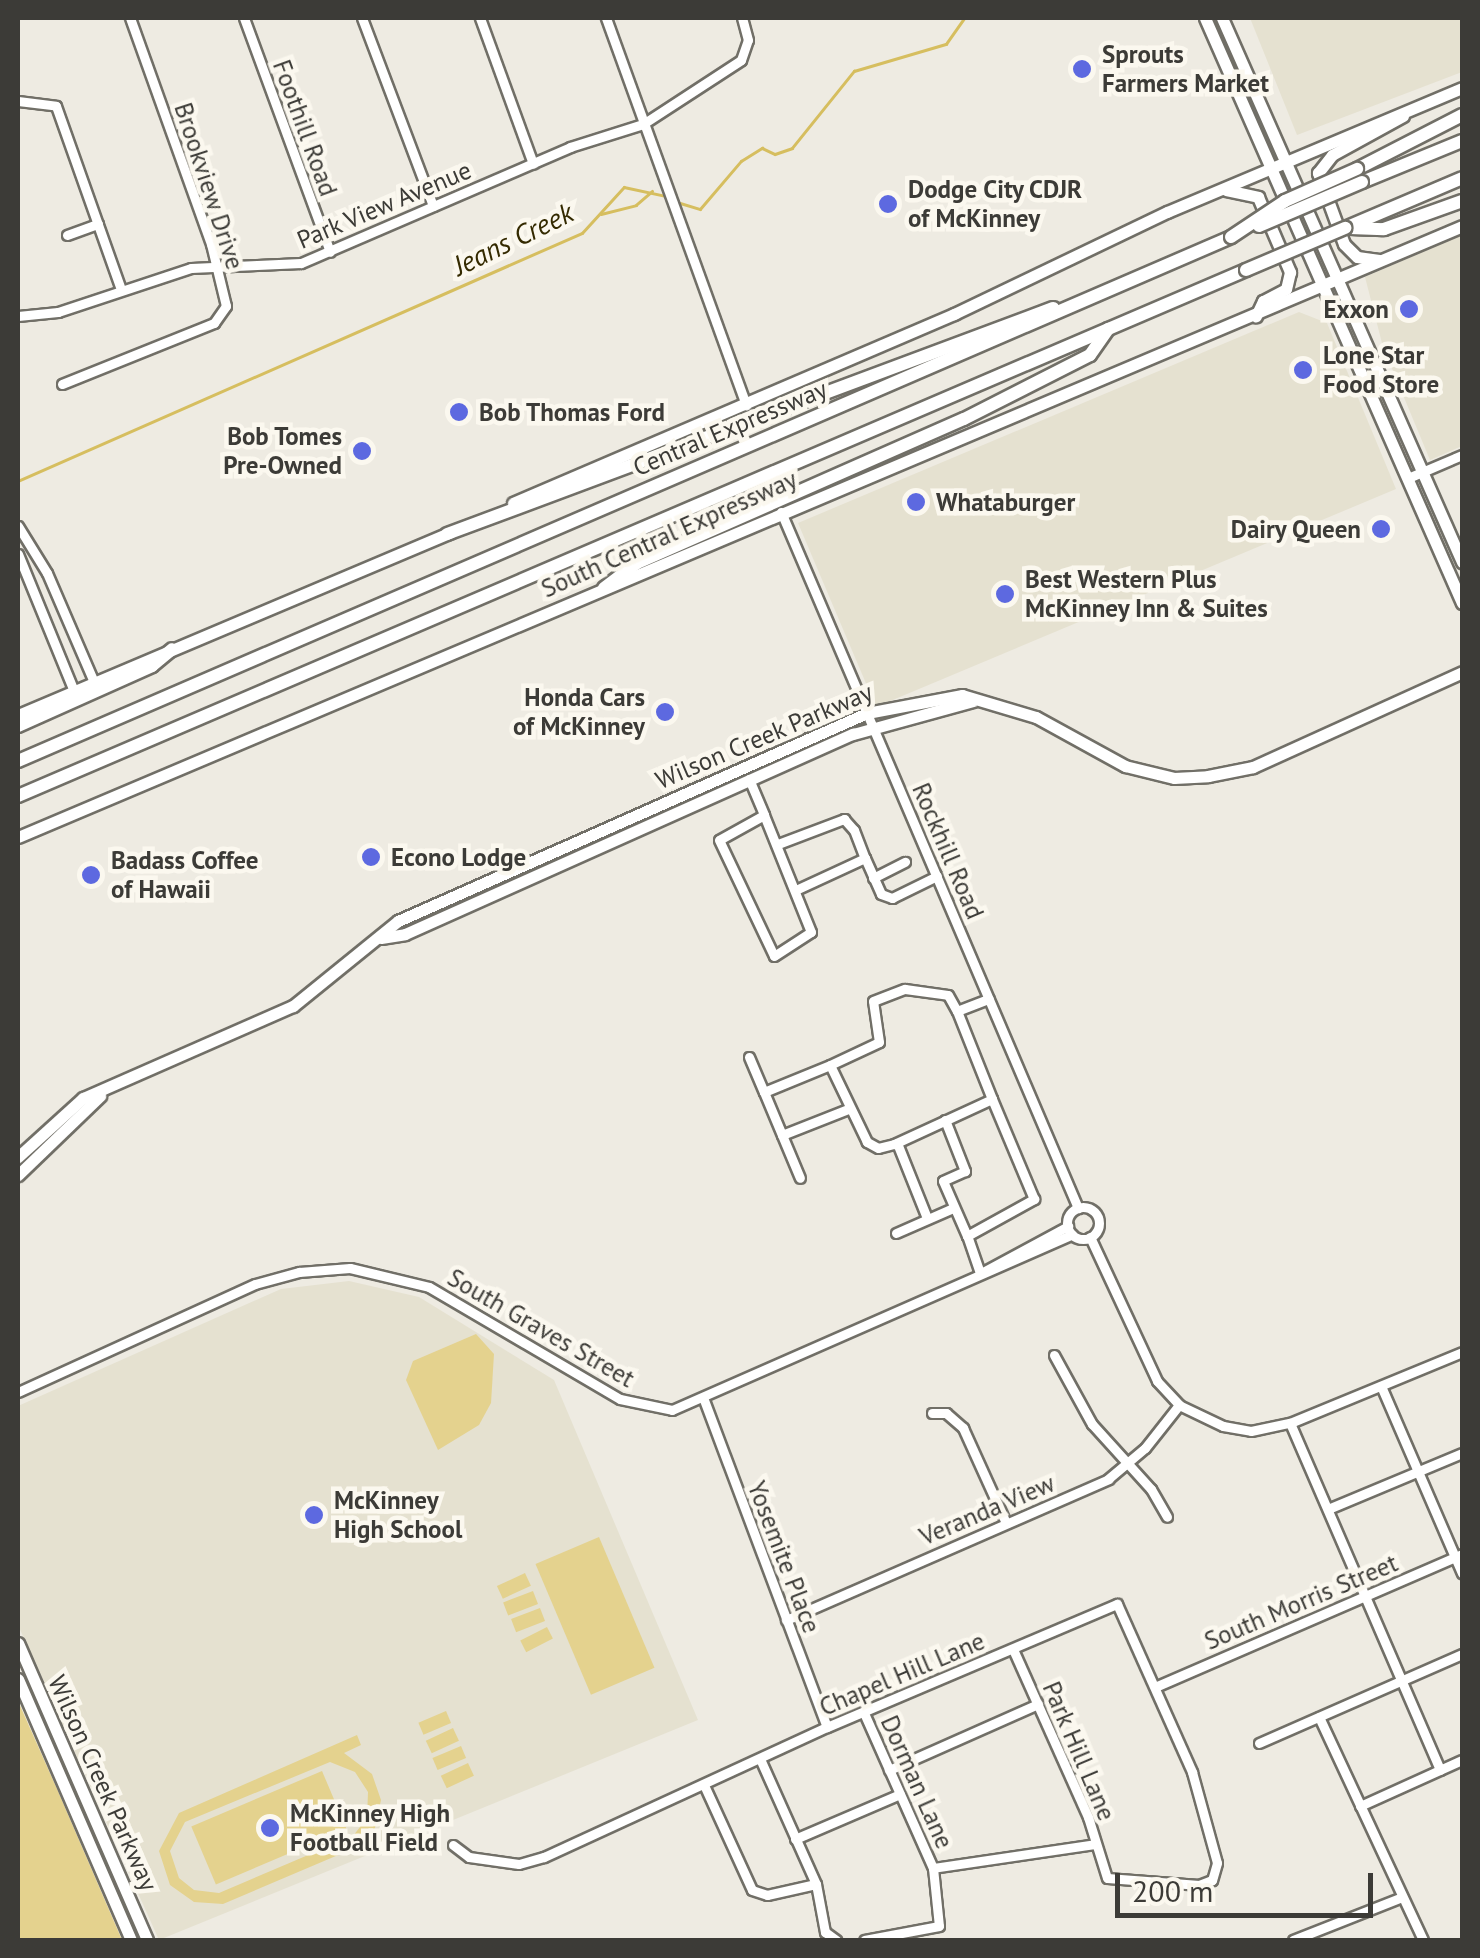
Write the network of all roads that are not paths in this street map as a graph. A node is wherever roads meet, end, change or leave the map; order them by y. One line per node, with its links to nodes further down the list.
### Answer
1 (130, 18): 29 (street, Brookview Drive)
2 (244, 18): 27 (street, Foothill Road)
3 (362, 18): 22 (street)
4 (480, 18): 16 (street)
5 (606, 18): 13 (street)
6 (742, 18): 13 (street, Park View Avenue)
7 (1204, 18): 17 (main road)
8 (1222, 18): 15 (main road)
9 (1462, 88): 10 (main road)
10 (1446, 93): 15 (main road); 28 (main road)
11 (18, 100): 23 (street)
12 (1462, 115): 18 (highway)
13 (643, 124): 16 (street, Park View Avenue); 38 (street)
14 (1462, 141): 18 (highway, Central Expressway)
15 (1288, 161): 17 (main road); 30 (main road)
16 (533, 164): 22 (street, Park View Avenue)
17 (1270, 168): 20 (main road); 31 (main road)
18 (1360, 176): 33 (highway, Central Expressway, bridge)
19 (1462, 178): 25 (highway)
20 (1221, 190): 35 (main road); 38 (main road)
21 (1462, 201): 25 (highway)
22 (433, 206): 27 (street, Park View Avenue)
23 (98, 224): 26 (street); 32 (street)
24 (1462, 226): 28 (main road, South Central Expressway)
25 (1345, 228): 36 (highway, bridge)
26 (67, 235)
27 (330, 252): 29 (street, Park View Avenue)
28 (1381, 260): 30 (main road, South Central Expressway)
29 (217, 265): 32 (street, Park View Avenue); 37 (street, Brookview Drive)
30 (1340, 278): 31 (main road, South Central Expressway); 40 (main road)
31 (1321, 286): 35 (main road, South Central Expressway); 41 (main road)
32 (121, 290): 34 (street, Park View Avenue)
33 (1099, 295): 44 (highway); 60 (highway, Central Expressway)
34 (18, 316)
35 (1256, 316): 42 (main road, South Central Expressway)
36 (1108, 329): 47 (highway); 62 (highway)
37 (62, 384)
38 (746, 405): 44 (main road)
39 (1462, 455): 40 (street)
40 (1423, 472): 41 (street); 46 (main road)
41 (1408, 478): 49 (main road)
42 (780, 510): 47 (main road, South Central Expressway); 56 (street, Rockhill Road)
43 (18, 526): 48 (street)
44 (448, 534): 51 (main road)
45 (18, 554): 50 (street)
46 (1462, 562)
47 (604, 588): 64 (main road, South Central Expressway)
48 (57, 596): 50 (street); 53 (street)
49 (1462, 603)
50 (38, 605): 54 (street)
51 (172, 649): 53 (main road); 58 (highway)
52 (1462, 672): 55 (main road)
53 (94, 682): 54 (main road)
54 (74, 691): 57 (main road)
55 (973, 701): 56 (main road, Wilson Creek Parkway); 59 (main road, Wilson Creek Parkway)
56 (867, 713): 59 (street, Rockhill Road); 71 (main road, Wilson Creek Parkway)
57 (18, 715)
58 (18, 726)
59 (873, 726): 61 (main road, Wilson Creek Parkway); 68 (street, Rockhill Road)
60 (18, 761)
61 (749, 780): 63 (street); 71 (main road, Wilson Creek Parkway)
62 (18, 796)
63 (764, 816): 65 (street); 70 (street)
64 (18, 837)
65 (778, 844): 66 (street); 70 (street)
66 (866, 858): 69 (street); 70 (street)
67 (905, 862): 69 (street)
68 (936, 876): 69 (street); 72 (street, Rockhill Road)
69 (873, 878)
70 (798, 889)
71 (381, 938): 82 (main road, Wilson Creek Parkway)
72 (989, 999): 73 (street); 86 (street, Rockhill Road)
73 (957, 1011): 75 (street); 77 (street)
74 (749, 1057): 76 (street)
75 (830, 1065): 76 (street); 78 (street)
76 (764, 1092): 80 (street)
77 (992, 1099): 79 (street); 90 (street)
78 (848, 1109): 80 (street); 81 (street)
79 (945, 1120): 81 (street); 85 (street)
80 (782, 1135): 84 (street)
81 (896, 1143): 87 (street)
82 (21, 1156): 83 (main road, Wilson Creek Parkway)
83 (18, 1175)
84 (800, 1178)
85 (954, 1208): 87 (street); 90 (street)
86 (1078, 1208): 88 (street); 91 (street, Rockhill Road)
87 (927, 1218): 89 (street)
88 (1070, 1230): 91 (street); 92 (street, South Graves Street)
89 (896, 1232)
90 (966, 1236): 92 (street)
91 (1090, 1237): 98 (street)
92 (981, 1272): 97 (street, South Graves Street)
93 (1462, 1352): 95 (street)
94 (1054, 1355): 102 (street)
95 (1381, 1386): 100 (street); 103 (street)
96 (18, 1392): 97 (street, South Graves Street)
97 (704, 1400): 110 (street, Yosemite Place)
98 (1178, 1404): 100 (street); 102 (street, Veranda View)
99 (932, 1413): 106 (street)
100 (1290, 1423): 104 (street)
101 (1462, 1453): 103 (street)
102 (1128, 1465): 105 (street); 106 (street, Veranda View)
103 (1418, 1472): 104 (street); 107 (street)
104 (1328, 1509): 109 (street)
105 (1167, 1517)
106 (1006, 1522): 110 (street, Veranda View)
107 (1459, 1555): 108 (street); 109 (street, South Morris Street)
108 (1462, 1573)
109 (1366, 1594): 115 (street); 116 (street, South Morris Street)
110 (786, 1620): 120 (street, Yosemite Place)
111 (18, 1644): 137 (main road, Wilson Creek Parkway)
112 (1013, 1649): 116 (street, Chapel Hill Lane); 117 (street, Park Hill Lane); 118 (street, Chapel Hill Lane)
113 (1462, 1654): 115 (street)
114 (18, 1679): 136 (main road, Wilson Creek Parkway)
115 (1403, 1680): 119 (street); 125 (street)
116 (1155, 1687): 130 (street, Park Hill Lane)
117 (1038, 1704): 124 (street); 130 (street, Park Hill Lane)
118 (864, 1713): 120 (street, Chapel Hill Lane); 124 (street, Dorman Lane)
119 (1320, 1717): 121 (street); 128 (street)
120 (827, 1727): 123 (street, Chapel Hill Lane)
121 (1259, 1744)
122 (1462, 1760): 125 (street)
123 (761, 1761): 126 (street, Chapel Hill Lane); 129 (street)
124 (889, 1770): 127 (street, Dorman Lane)
125 (1440, 1770): 128 (street)
126 (704, 1786): 131 (street, Chapel Hill Lane); 133 (street)
127 (900, 1794): 129 (street); 132 (street, Dorman Lane)
128 (1360, 1806): 134 (street)
129 (796, 1838): 133 (street)
130 (1095, 1844): 132 (street)
131 (453, 1845)
132 (933, 1868): 138 (street, Dorman Lane)
133 (816, 1884): 135 (street)
134 (1402, 1898): 139 (street); 140 (street)
135 (832, 1939)
136 (130, 1940)
137 (147, 1940)
138 (864, 1940)
139 (1293, 1940)
140 (1423, 1940)

